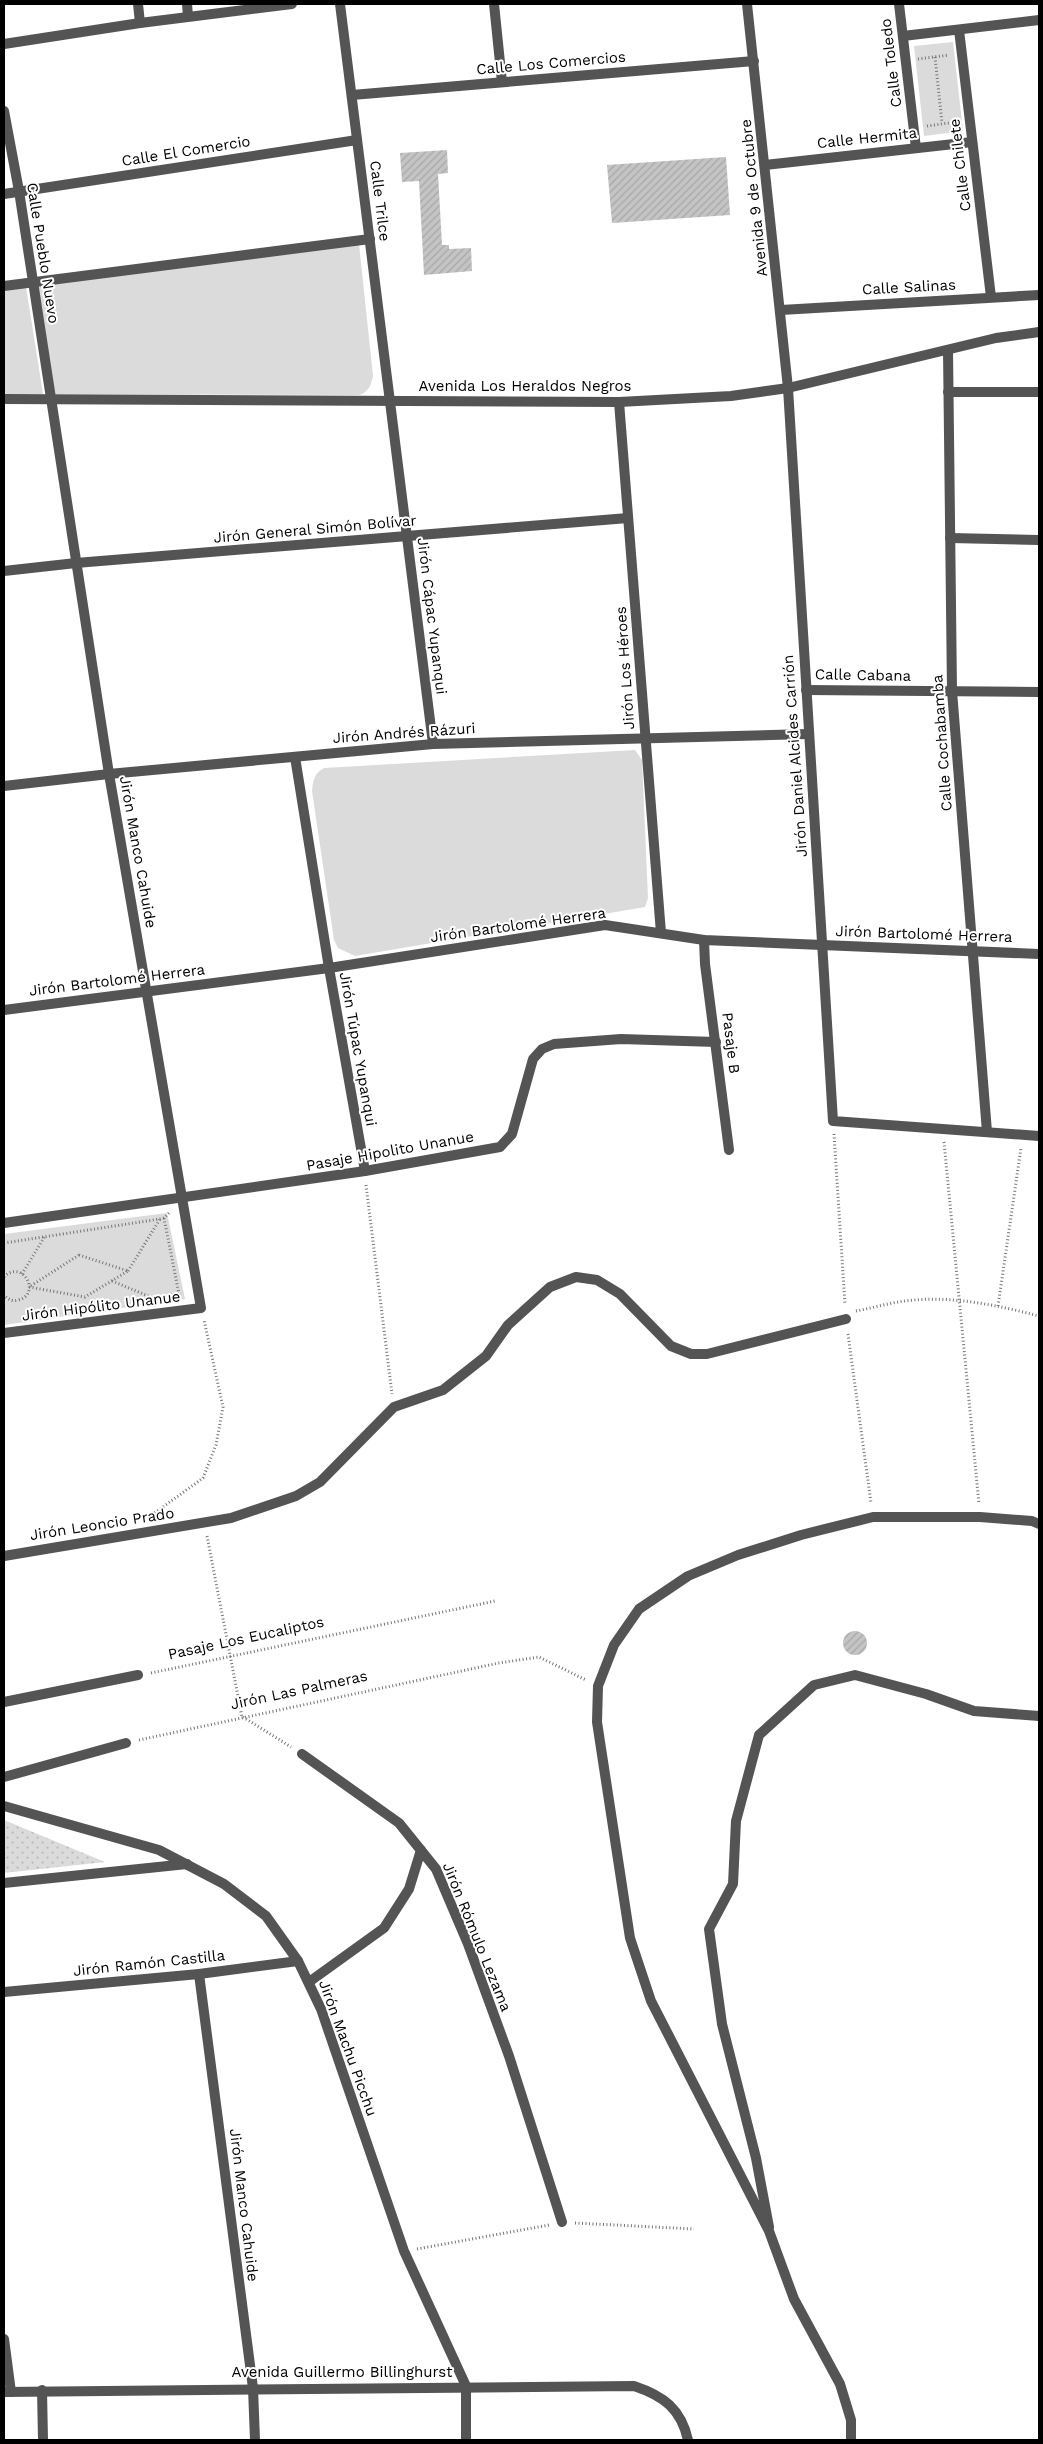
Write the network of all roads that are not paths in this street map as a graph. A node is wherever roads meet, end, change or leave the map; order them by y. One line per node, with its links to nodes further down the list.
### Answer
1 (138, 4): 10 (street)
2 (187, 4): 8 (street)
3 (292, 4): 8 (street)
4 (340, 4): 16 (street, Calle Trilce)
5 (494, 4): 15 (street)
6 (747, 4): 14 (street, Avenida 9 de Octubre)
7 (900, 4): 12 (street, Calle Toledo)
8 (188, 16): 10 (street)
9 (1039, 20): 11 (street)
10 (140, 23): 13 (street)
11 (959, 30): 12 (street); 19 (street, Calle Chilete)
12 (903, 36): 20 (street, Calle Toledo)
13 (4, 44)
14 (754, 61): 15 (street, Calle Los Comercios); 21 (street, Avenida 9 de Octubre)
15 (502, 82): 16 (street, Calle Los Comercios)
16 (352, 95): 18 (street, Calle Trilce)
17 (4, 111): 22 (street, Calle Pueblo Nuevo)
18 (358, 140): 22 (street, Calle El Comercio); 24 (street, Calle Trilce)
19 (972, 142): 20 (street, Calle Hermita); 28 (street, Calle Chilete)
20 (916, 148): 21 (street, Calle Hermita)
21 (765, 165): 29 (street, Avenida 9 de Octubre)
22 (19, 191): 23 (street, Calle El Comercio); 25 (street, Calle Pueblo Nuevo)
23 (4, 194)
24 (370, 239): 25 (street); 37 (street, Calle Trilce)
25 (32, 282): 26 (street); 36 (street, Calle Pueblo Nuevo)
26 (4, 286)
27 (1039, 295): 28 (street, Calle Salinas)
28 (991, 298): 29 (street, Calle Salinas)
29 (781, 310): 32 (street, Avenida 9 de Octubre)
30 (1039, 332): 31 (street, Avenida Los Heraldos Negros)
31 (948, 350): 32 (street, Avenida Los Heraldos Negros); 33 (street, Calle Cochabamba)
32 (788, 388): 38 (street, Avenida Los Heraldos Negros); 45 (street, Jirón Daniel Alcides Carrión)
33 (948, 392): 34 (street); 41 (street, Calle Cochabamba)
34 (1039, 392)
35 (4, 399): 36 (street, Avenida Los Heraldos Negros)
36 (50, 400): 37 (street, Avenida Los Heraldos Negros); 43 (street, Jirón Manco Cahuide)
37 (390, 402): 38 (street, Avenida Los Heraldos Negros); 40 (street, Jirón Cápac Yupanqui)
38 (619, 402): 39 (street, Jirón Los Héroes)
39 (628, 518): 40 (street, Jirón General Simón Bolívar); 49 (street, Jirón Los Héroes)
40 (407, 536): 43 (street, Jirón General Simón Bolívar); 50 (street, Jirón Cápac Yupanqui)
41 (950, 538): 42 (street); 46 (street, Calle Cochabamba)
42 (1039, 540)
43 (76, 563): 44 (street, Jirón General Simón Bolívar); 52 (street, Jirón Manco Cahuide)
44 (4, 571)
45 (806, 690): 46 (street, Calle Cabana); 48 (street, Jirón Daniel Alcides Carrión)
46 (952, 691): 47 (street, Calle Cabana); 57 (street, Calle Cochabamba)
47 (1039, 692)
48 (808, 734): 49 (street, Jirón Andrés Rázuri); 56 (street, Jirón Daniel Alcides Carrión)
49 (646, 739): 50 (street, Jirón Andrés Rázuri); 54 (street, Jirón Los Héroes)
50 (433, 744): 51 (street, Jirón Andrés Rázuri)
51 (295, 757): 52 (street, Jirón Andrés Rázuri); 59 (street, Jirón Túpac Yupanqui)
52 (109, 774): 53 (street, Jirón Andrés Rázuri); 60 (street, Jirón Manco Cahuide)
53 (4, 786)
54 (660, 933): 55 (street, Jirón Bartolomé Herrera); 59 (street, Jirón Bartolomé Herrera)
55 (704, 940): 56 (street, Jirón Bartolomé Herrera); 62 (street, Pasaje B)
56 (822, 945): 57 (street, Jirón Bartolomé Herrera); 63 (street, Jirón Daniel Alcides Carrión)
57 (973, 951): 58 (street, Jirón Bartolomé Herrera); 63 (street, Calle Cochabamba)
58 (1039, 954)
59 (328, 968): 60 (street, Jirón Bartolomé Herrera); 66 (street, Jirón Túpac Yupanqui)
60 (146, 992): 61 (street, Jirón Bartolomé Herrera); 67 (street, Jirón Manco Cahuide)
61 (4, 1010)
62 (716, 1042): 65 (street, Pasaje B); 66 (street, Pasaje Hipolito Unanue)
63 (987, 1132): 64 (street)
64 (1039, 1136)
65 (729, 1150)
66 (365, 1172): 67 (street, Pasaje Hipolito Unanue)
67 (182, 1199): 68 (street, Pasaje Hipolito Unanue); 69 (street, Jirón Manco Cahuide)
68 (4, 1223)
69 (201, 1308): 71 (street, Jirón Hipólito Unanue)
70 (846, 1319): 73 (street, Jirón Leoncio Prado)
71 (4, 1333)
72 (1039, 1524): 89 (street)
73 (4, 1556)
74 (138, 1675): 75 (street)
75 (4, 1702)
76 (1039, 1716): 89 (street)
77 (126, 1743): 79 (street)
78 (302, 1754): 81 (street, Jirón Rómulo Lezama)
79 (4, 1777)
80 (4, 1806): 82 (street, Jirón Machu Picchu)
81 (421, 1850): 86 (street); 88 (street, Jirón Rómulo Lezama)
82 (187, 1864): 83 (street); 84 (street, Jirón Machu Picchu)
83 (4, 1883)
84 (298, 1961): 85 (street, Jirón Ramón Castilla); 86 (street, Jirón Machu Picchu)
85 (199, 1974): 87 (street, Jirón Ramón Castilla); 92 (street, Jirón Manco Cahuide)
86 (309, 1982): 91 (street, Jirón Machu Picchu)
87 (4, 1992)
88 (562, 2222)
89 (769, 2231): 99 (street)
90 (4, 2339): 94 (street)
91 (466, 2386): 92 (street, Avenida Guillermo Billinghurst); 97 (street, Jirón Machu Picchu); 98 (street, Avenida Guillermo Billinghurst)
92 (253, 2388): 93 (street, Avenida Guillermo Billinghurst); 96 (street, Jirón Manco Cahuide)
93 (42, 2390): 94 (street, Avenida Guillermo Billinghurst); 95 (street)
94 (8, 2392)
95 (43, 2440)
96 (255, 2440)
97 (466, 2440)
98 (688, 2440)
99 (851, 2440)

